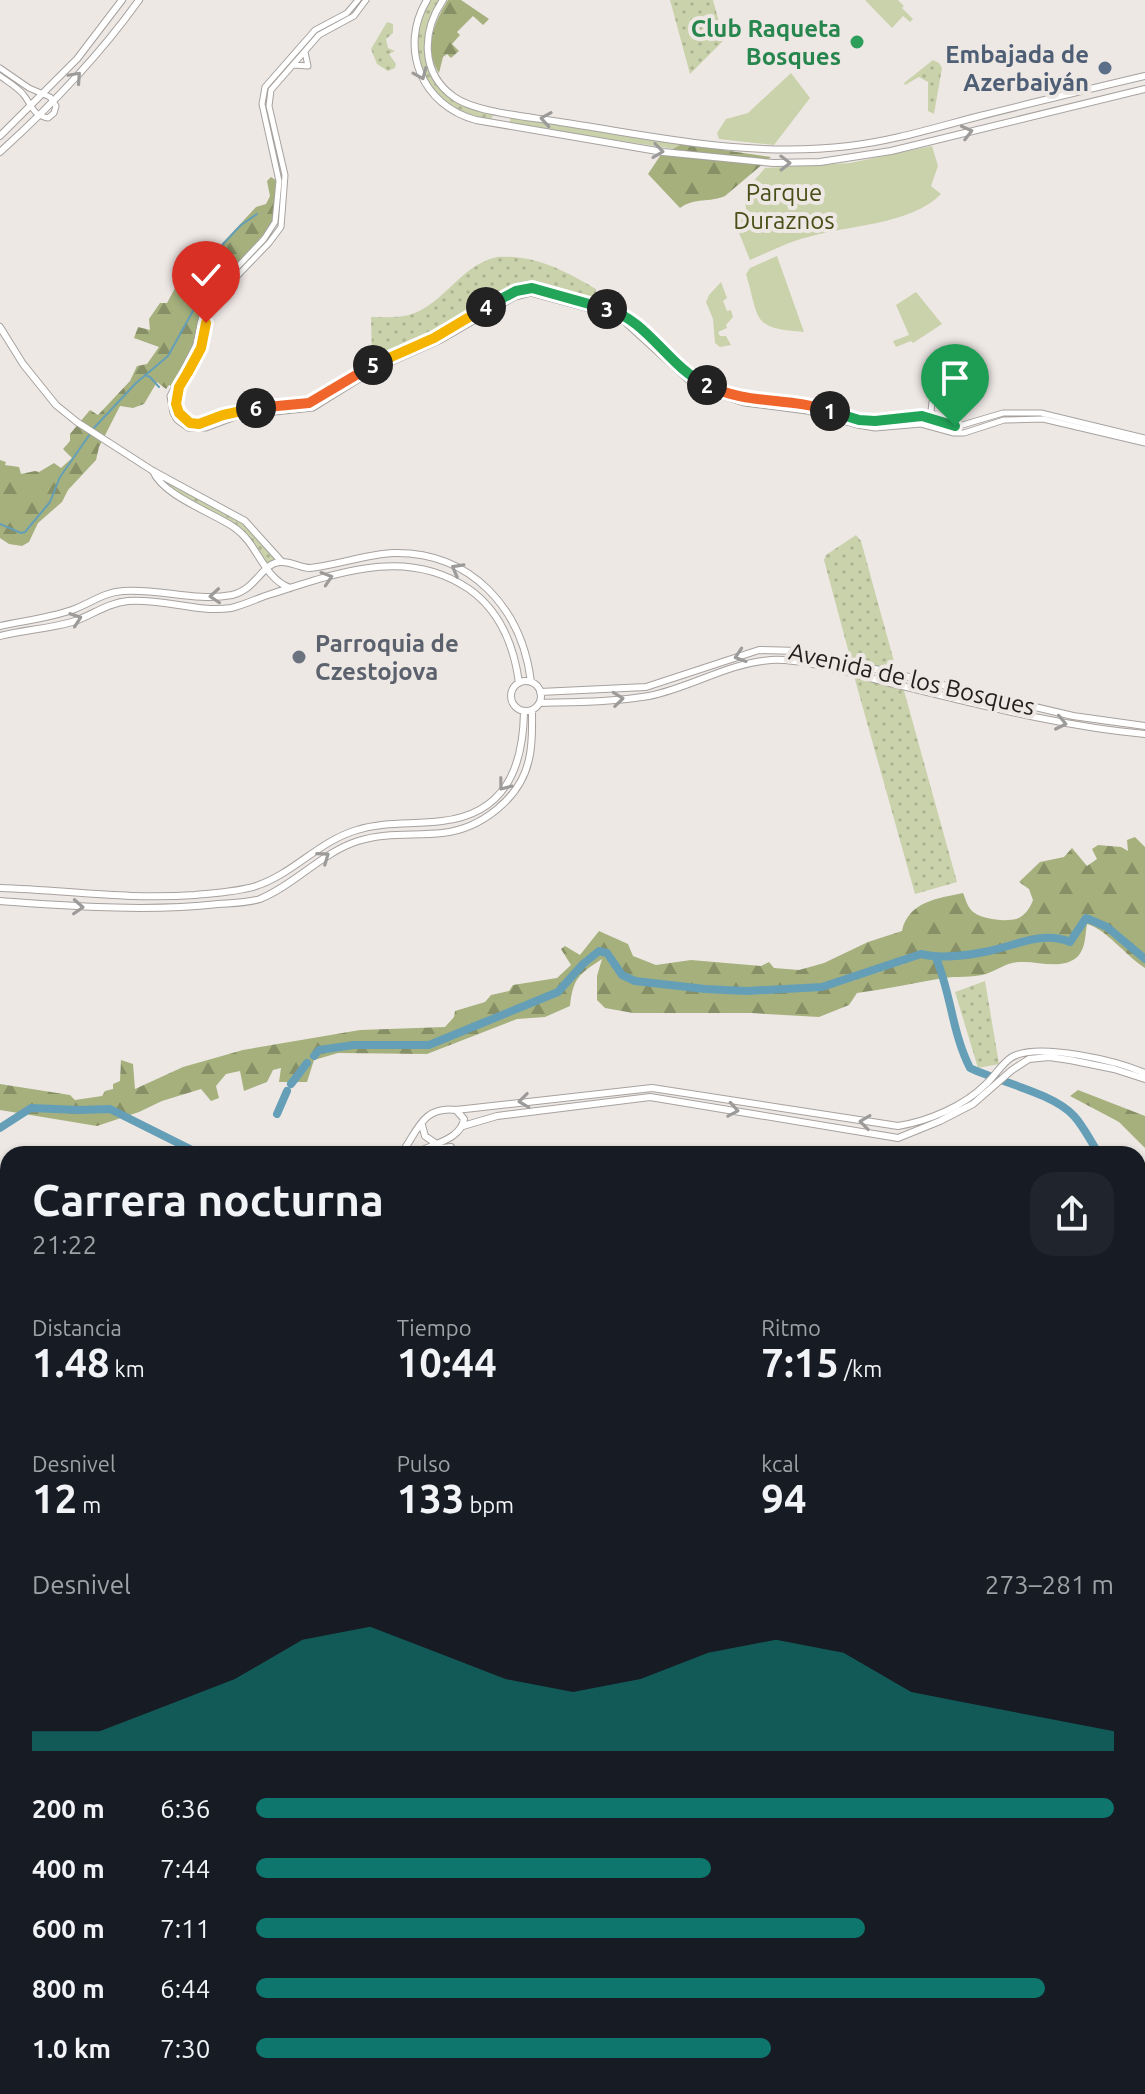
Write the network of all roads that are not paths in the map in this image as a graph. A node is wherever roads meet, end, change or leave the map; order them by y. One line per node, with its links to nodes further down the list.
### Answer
1 (122, 0): 13 (main road)
2 (139, 0): 15 (main road, one-way to 2)
3 (358, 0): 21 (street)
4 (366, 0): 7 (street)
5 (427, 0): 20 (main road, one-way to 20)
6 (443, 0): 18 (main road)
7 (305, 51): 8 (street); 8 (street)
8 (293, 65): 21 (street)
9 (0, 68): 13 (street)
10 (0, 76): 16 (street)
11 (1145, 76): 14 (main road)
12 (1145, 89): 17 (main road)
13 (44, 94): 15 (street); 16 (main road)
14 (1055, 96): 17 (main road); 18 (main road, one-way to 18)
15 (54, 101): 19 (main road)
16 (30, 108): 19 (street); 22 (main road)
17 (1059, 110): 20 (main road, one-way to 17)
18 (504, 111): 20 (main road)
19 (39, 116): 23 (main road)
20 (500, 125)
21 (272, 133): 24 (street)
22 (0, 136)
23 (0, 152)
24 (470, 320): 27 (street); 28 (street)
25 (0, 327): 29 (main road)
26 (932, 402): 27 (street)
27 (942, 423): 28 (street)
28 (1145, 441)
29 (152, 470): 30 (main road); 31 (main road)
30 (281, 561): 31 (main road); 36 (main road, one-way to 30)
31 (266, 568): 32 (main road); 33 (main road, one-way to 33)
32 (291, 589): 34 (main road, one-way to 32); 37 (main road, one-way to 37)
33 (0, 626)
34 (0, 636)
35 (923, 680): 38 (main road); 39 (main road, Avenida de los Bosques, one-way to 39); 43 (main road, Avenida de los Bosques)
36 (531, 682): 37 (main road); 39 (main road)
37 (519, 683): 42 (main road)
38 (921, 690): 40 (main road, Avenida de los Bosques, one-way to 38); 44 (main road, Avenida de los Bosques, one-way to 44)
39 (540, 692): 40 (main road)
40 (540, 703): 41 (main road)
41 (532, 710): 42 (main road); 47 (main road)
42 (524, 712): 45 (main road, one-way to 45)
43 (1145, 726)
44 (1145, 734)
45 (373, 826): 46 (main road); 47 (main road)
46 (355, 830): 48 (main road); 50 (main road)
47 (375, 837): 48 (main road)
48 (360, 840): 53 (main road, one-way to 48)
49 (0, 888): 50 (main road)
50 (142, 898): 52 (main road); 53 (main road)
51 (0, 901): 52 (main road, one-way to 52)
52 (137, 907): 53 (main road)
53 (146, 907)
54 (1145, 1073): 56 (main road)
55 (1145, 1079): 56 (main road)
56 (990, 1086): 61 (main road); 63 (main road)
57 (582, 1094): 58 (main road); 59 (main road, one-way to 59); 61 (main road, one-way to 57)
58 (555, 1107): 62 (main road); 63 (main road, one-way to 63)
59 (456, 1110): 60 (main road); 62 (main road)
60 (422, 1124): 64 (main road); 65 (main road)
61 (888, 1125): 63 (main road)
62 (463, 1126): 64 (main road)
63 (882, 1136)
64 (435, 1143): 66 (main road)
65 (407, 1146)
66 (430, 1146)

